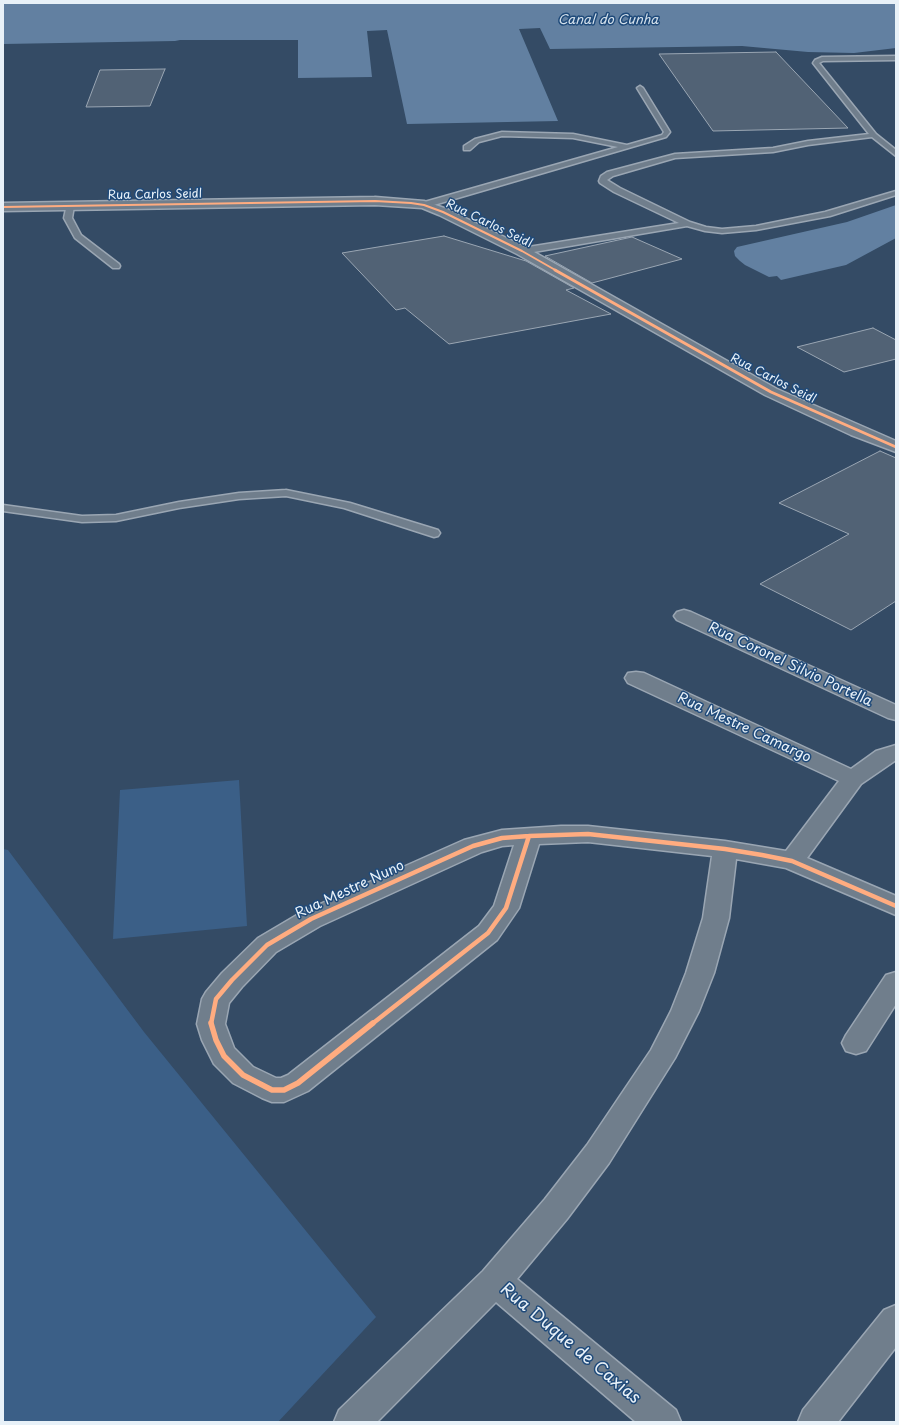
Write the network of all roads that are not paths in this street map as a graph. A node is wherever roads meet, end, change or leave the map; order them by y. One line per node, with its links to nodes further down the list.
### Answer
1 (896, 58): 3 (lane)
2 (640, 88): 4 (lane)
3 (874, 135): 6 (lane); 11 (lane)
4 (627, 146): 5 (lane); 8 (lane)
5 (467, 148)
6 (896, 154)
7 (896, 193): 11 (lane)
8 (424, 205): 9 (street, Rua Carlos Seidl); 12 (street, Rua Carlos Seidl)
9 (70, 206): 10 (street, Rua Carlos Seidl); 13 (lane)
10 (3, 207)
11 (687, 224): 12 (lane)
12 (522, 251): 14 (street, Rua Carlos Seidl)
13 (116, 266)
14 (896, 446)
15 (3, 508): 16 (lane)
16 (434, 533)
17 (684, 616): 19 (street, Rua Coronel Silvio Portella)
18 (636, 678): 21 (street, Rua Mestre Camargo)
19 (896, 713)
20 (896, 752): 21 (street)
21 (852, 779): 24 (street)
22 (529, 836): 22 (street, Rua Mestre Nuno); 23 (street, Rua Mestre Nuno)
23 (725, 849): 24 (street, Rua Mestre Nuno); 28 (street)
24 (792, 861): 25 (street, Rua Mestre Nuno)
25 (896, 906)
26 (896, 982): 27 (street)
27 (856, 1043)
28 (495, 1281): 30 (street); 31 (street, Rua Duque de Caxias)
29 (896, 1321): 32 (street)
30 (352, 1422)
31 (663, 1422)
32 (816, 1422)

